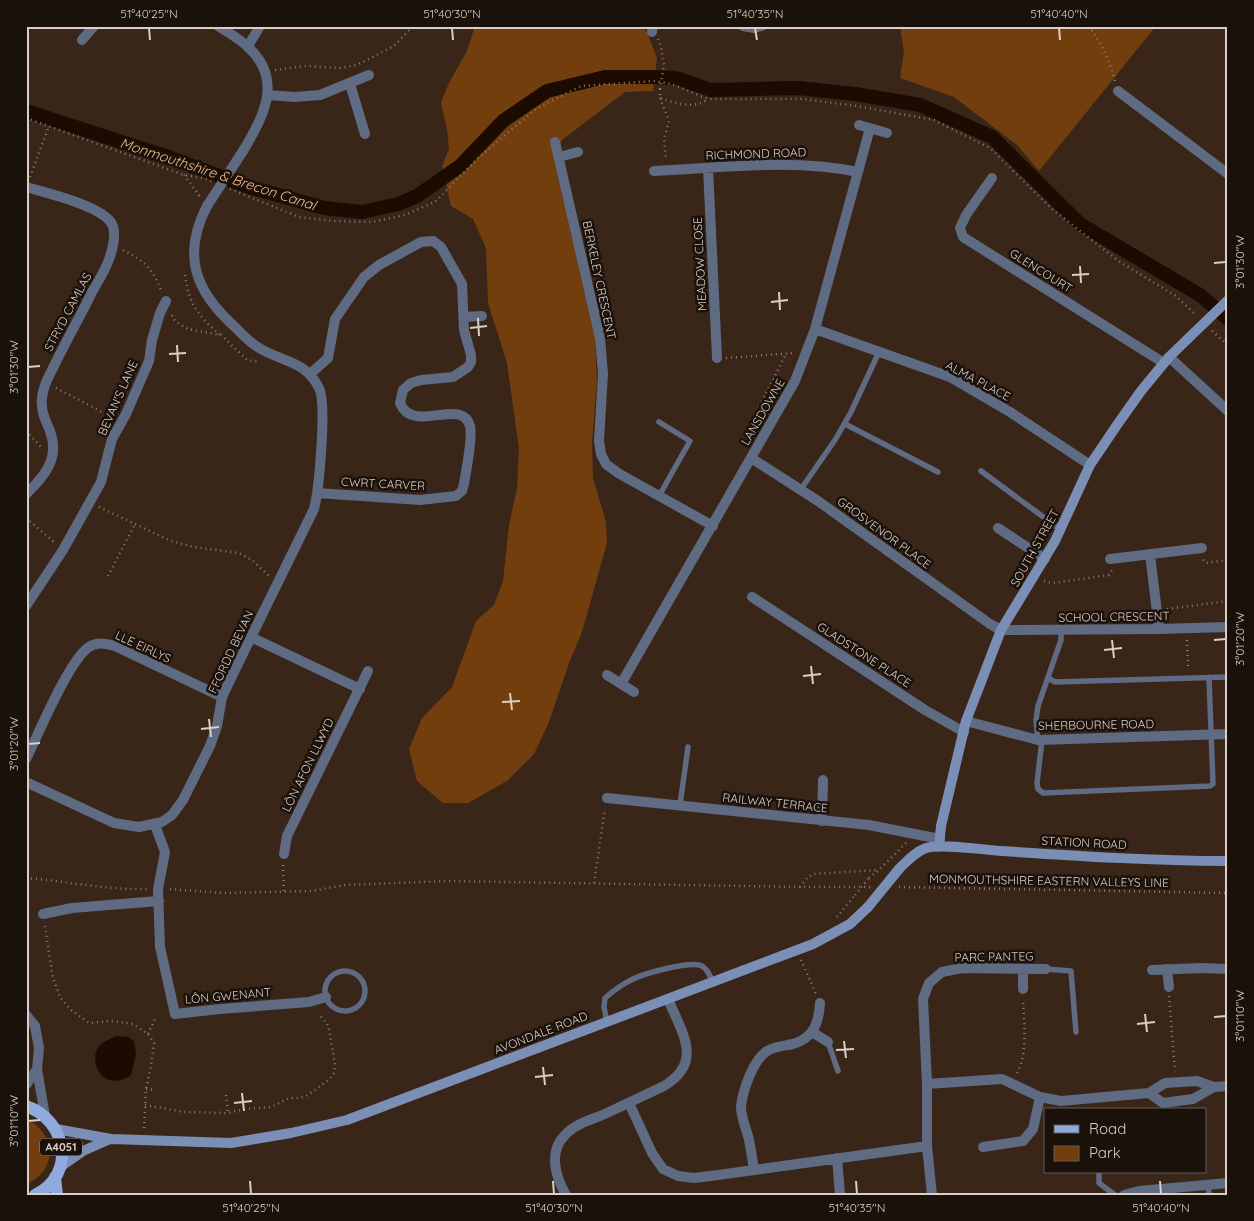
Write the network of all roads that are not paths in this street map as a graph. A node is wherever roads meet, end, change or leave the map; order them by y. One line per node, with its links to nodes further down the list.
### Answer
1 (94, 26): 6 (street)
2 (218, 26): 7 (street)
3 (260, 26): 7 (street)
4 (743, 26): 5 (street)
5 (762, 26)
6 (82, 40)
7 (248, 46): 11 (street)
8 (368, 76): 9 (street)
9 (350, 84): 11 (street); 15 (street)
10 (1118, 91): 22 (street)
11 (268, 95): 33 (street, bridge)
12 (859, 124): 13 (street)
13 (870, 128): 14 (street); 21 (street, LANSDOWNE)
14 (887, 133)
15 (364, 134)
16 (555, 142): 18 (street, BERKELEY CRESCENT)
17 (578, 152): 18 (street)
18 (559, 157): 44 (street, BERKELEY CRESCENT)
19 (708, 168): 20 (street, RICHMOND ROAD); 21 (street, RICHMOND ROAD); 31 (street, MEADOW CLOSE)
20 (654, 171)
21 (858, 172): 29 (street, LANSDOWNE)
22 (1228, 174)
23 (992, 178): 32 (street, GLENCOURT)
24 (26, 187): 43 (street, STRYD CAMLAS)
25 (1228, 300): 32 (street, SOUTH STREET)
26 (166, 302): 53 (street, BEVAN'S LANE)
27 (482, 316): 28 (street)
28 (464, 317): 33 (street, CWRT CARVER); 42 (street, CWRT CARVER)
29 (815, 329): 30 (street, ALMA PLACE); 37 (street, LANSDOWNE)
30 (879, 352): 36 (lane); 38 (street, ALMA PLACE)
31 (717, 358)
32 (1166, 360): 34 (street, GLENCOURT); 38 (street, SOUTH STREET)
33 (310, 374): 42 (street, FFORDD BEVAN)
34 (1228, 411)
35 (659, 422): 44 (lane)
36 (844, 424): 40 (lane); 41 (lane)
37 (750, 458): 41 (street, GROSVENOR PLACE); 45 (street, LANSDOWNE)
38 (1090, 465): 47 (street, SOUTH STREET)
39 (981, 471): 47 (lane)
40 (938, 472)
41 (801, 489): 56 (street, GROSVENOR PLACE)
42 (317, 493): 58 (street, FFORDD BEVAN)
43 (26, 494)
44 (659, 496): 45 (street, BERKELEY CRESCENT)
45 (713, 526): 64 (street, LANSDOWNE)
46 (998, 528): 51 (street)
47 (1061, 530): 51 (street, SOUTH STREET)
48 (1202, 548): 49 (street)
49 (1150, 554): 50 (street); 55 (street)
50 (1115, 558)
51 (1045, 559): 56 (street, SOUTH STREET)
52 (752, 597): 68 (street, GLADSTONE PLACE)
53 (26, 606)
54 (1228, 626): 55 (street, SCHOOL CRESCENT)
55 (1159, 629): 57 (street, SCHOOL CRESCENT)
56 (1001, 630): 57 (street, SCHOOL CRESCENT); 68 (street, SOUTH STREET)
57 (1061, 630): 63 (lane)
58 (251, 637): 65 (street); 67 (street, FFORDD BEVAN)
59 (368, 671): 65 (street, LÔN AFON LLWYD)
60 (607, 675): 64 (street)
61 (1209, 677): 62 (lane); 63 (lane); 70 (lane)
62 (1228, 677)
63 (1048, 678): 71 (lane)
64 (621, 684): 66 (street)
65 (360, 689): 81 (street, LÔN AFON LLWYD)
66 (634, 692)
67 (222, 698): 73 (street, LLE EIRLYS); 79 (street, FFORDD BEVAN)
68 (965, 727): 71 (street, SHERBOURNE ROAD); 80 (street, SOUTH STREET)
69 (1227, 734): 70 (street, SHERBOURNE ROAD)
70 (1212, 735): 71 (street, SHERBOURNE ROAD); 71 (lane)
71 (1040, 740)
72 (688, 747): 77 (lane)
73 (26, 759)
74 (823, 780): 78 (street)
75 (26, 782): 79 (street)
76 (607, 798): 77 (street, RAILWAY TERRACE)
77 (680, 805): 78 (street, RAILWAY TERRACE)
78 (822, 821): 80 (street, RAILWAY TERRACE)
79 (155, 825): 83 (street, LÔN GWENANT)
80 (940, 843): 82 (street, STATION ROAD); 90 (street, AVONDALE ROAD, bridge)
81 (284, 854)
82 (1228, 861)
83 (158, 901): 84 (street); 93 (street, LÔN GWENANT)
84 (43, 914)
85 (1023, 969): 86 (street, PARC PANTEG); 92 (street); 103 (street, PARC PANTEG)
86 (1046, 969): 99 (lane)
87 (1228, 969): 89 (street)
88 (1152, 970): 89 (street)
89 (1167, 970): 91 (street)
90 (712, 982): 94 (street, AVONDALE ROAD); 97 (lane)
91 (1169, 987)
92 (1023, 989)
93 (326, 997): 93 (lane)
94 (668, 999): 97 (street, AVONDALE ROAD); 109 (street)
95 (820, 1003): 98 (street)
96 (26, 1015): 101 (street)
97 (607, 1022): 113 (street, AVONDALE ROAD)
98 (812, 1032): 100 (street); 117 (street)
99 (1076, 1032)
100 (828, 1042): 102 (lane)
101 (37, 1069): 104 (street); 111 (street)
102 (838, 1071)
103 (927, 1084): 108 (street); 114 (street, PARC PANTEG)
104 (26, 1085)
105 (1228, 1086): 106 (street)
106 (1214, 1087): 107 (street); 107 (street)
107 (1149, 1093): 108 (street)
108 (1040, 1098): 115 (street)
109 (629, 1103): 117 (street); 124 (street)
110 (26, 1106): 111 (main road, A4051)
111 (46, 1116): 112 (main road, A4051)
112 (56, 1129): 113 (street, AVONDALE ROAD); 118 (main road, A4051)
113 (111, 1139): 118 (street, AVONDALE ROAD)
114 (927, 1146): 116 (street); 126 (street, PARC PANTEG)
115 (983, 1147)
116 (837, 1158): 117 (street); 125 (street)
117 (754, 1170)
118 (57, 1172): 122 (main road); 123 (main road, A4051)
119 (1099, 1174): 127 (lane)
120 (1228, 1183): 121 (street)
121 (1209, 1190): 128 (street)
122 (34, 1195)
123 (57, 1195)
124 (566, 1195)
125 (840, 1195)
126 (932, 1195)
127 (1115, 1195)
128 (1124, 1195)

